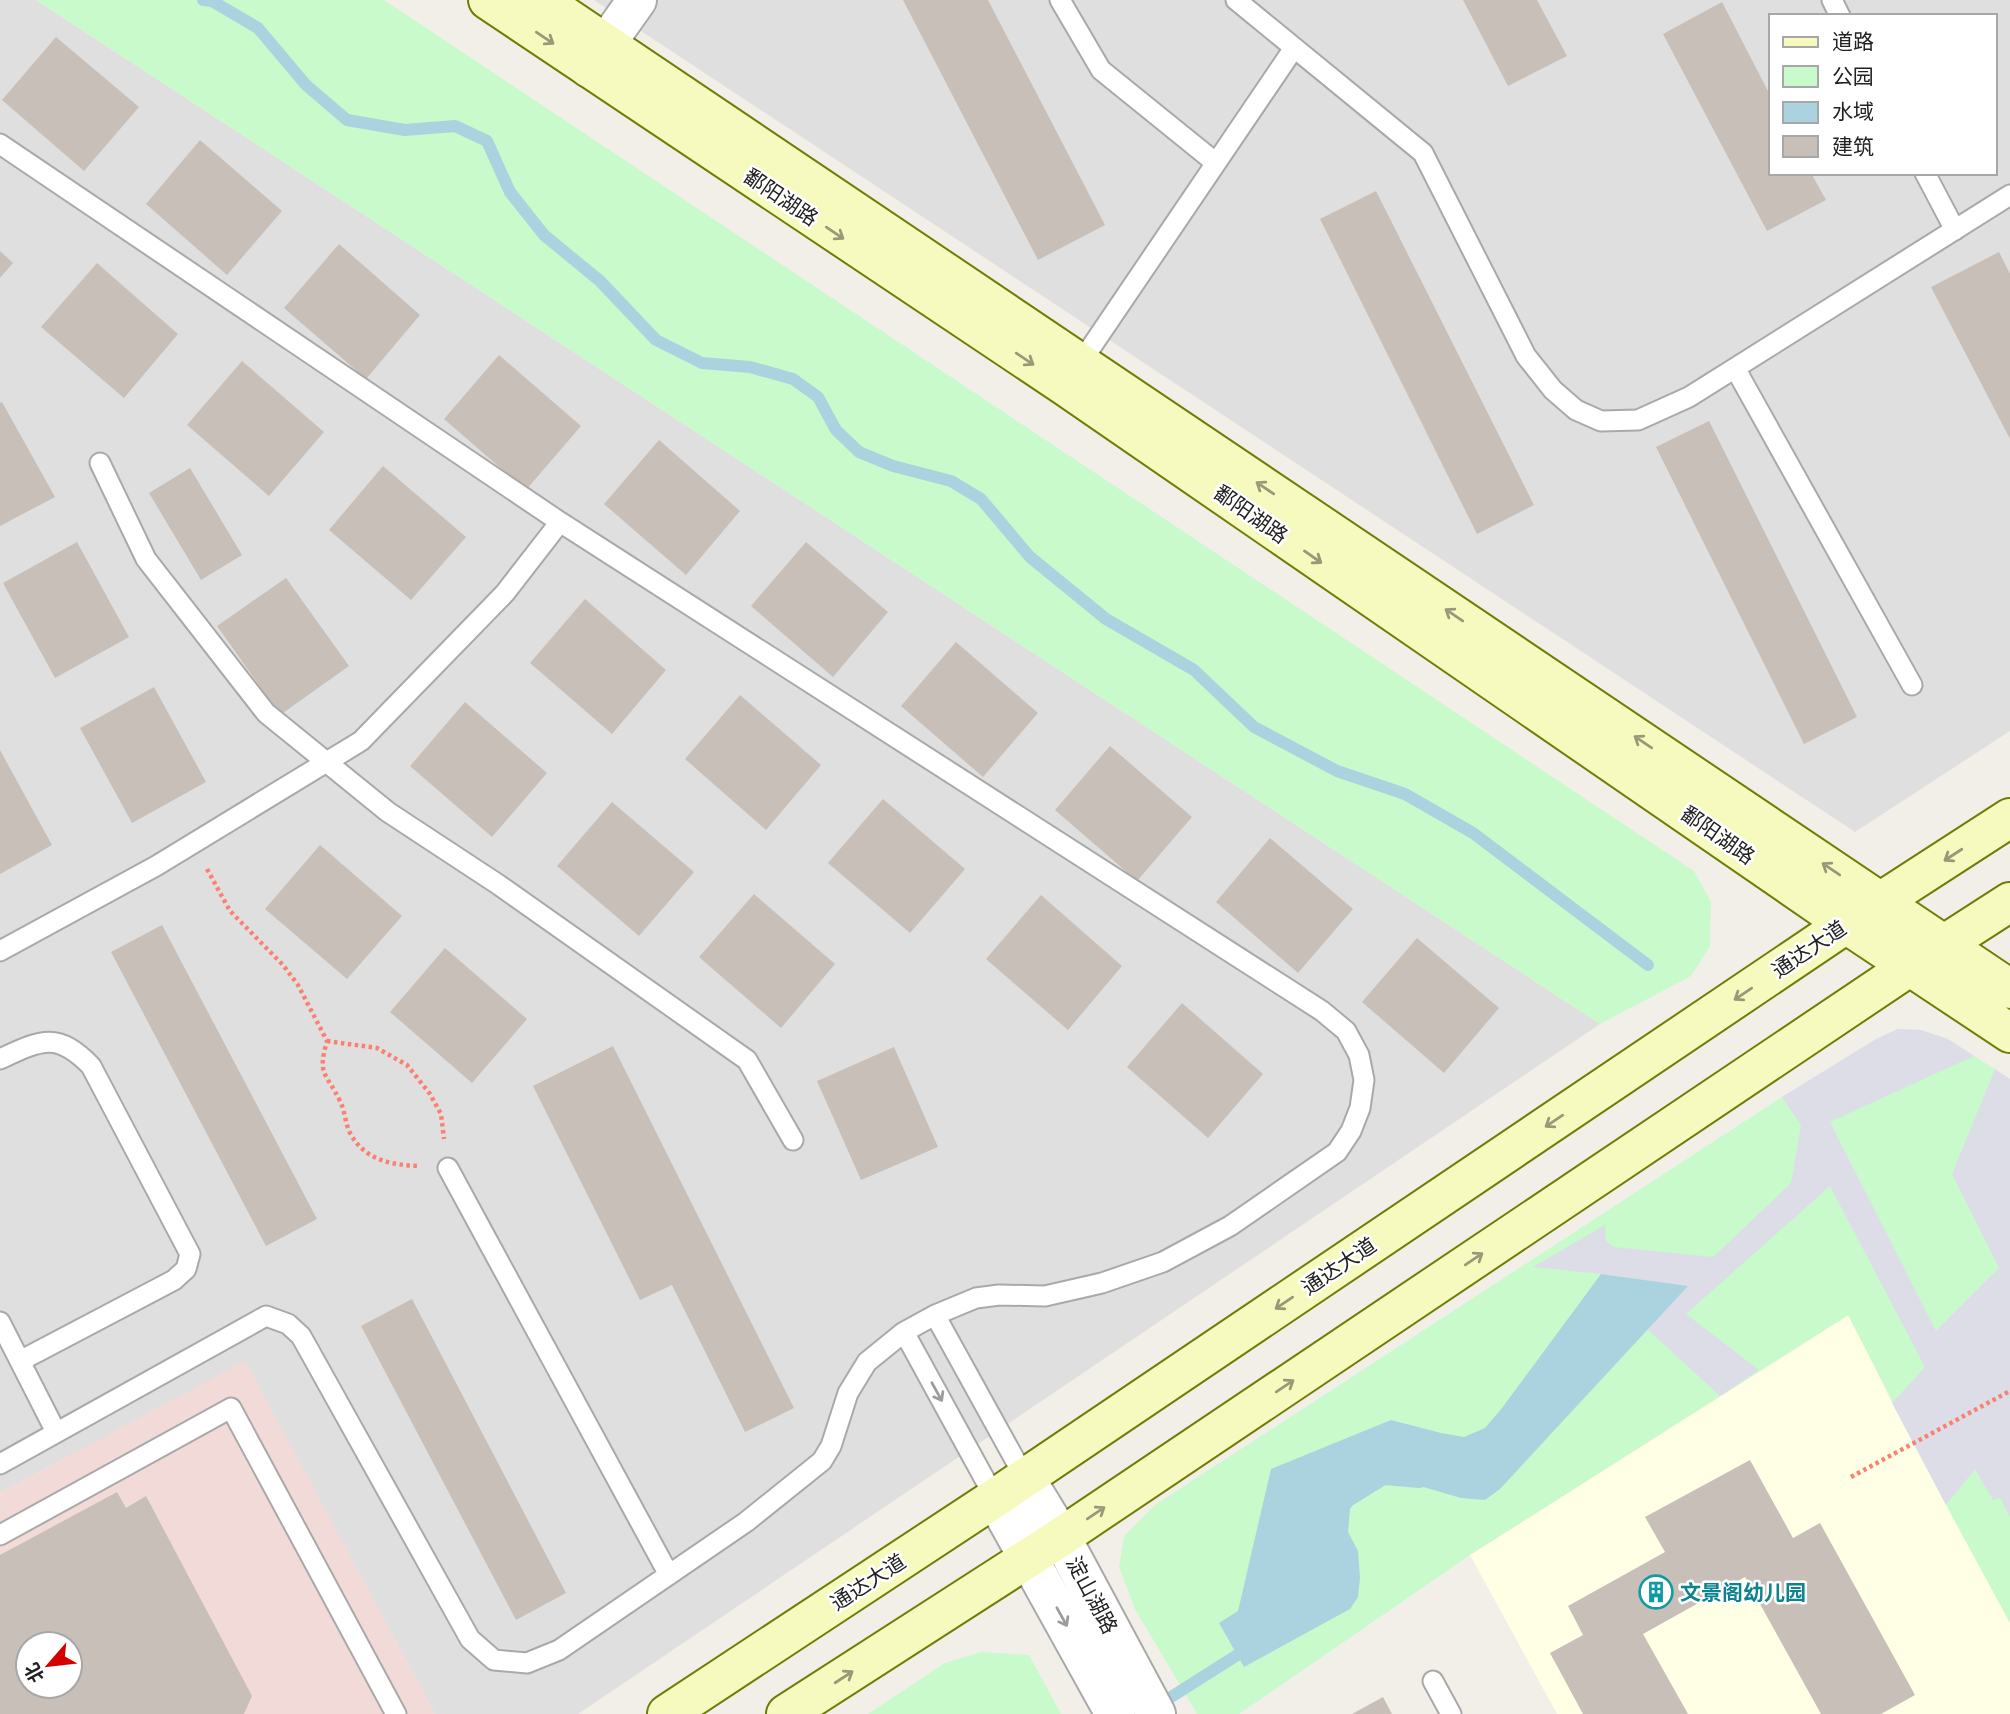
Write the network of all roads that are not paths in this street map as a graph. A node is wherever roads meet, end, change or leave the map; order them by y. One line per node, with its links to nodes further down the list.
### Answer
1 (488, 0): 7 (main road, 鄱阳湖路, one-way to 7)
2 (541, 0): 7 (main road, 鄱阳湖路)
3 (637, 0): 7 (street)
4 (1060, 0): 9 (lane)
5 (1236, 0): 6 (lane)
6 (1294, 48): 9 (lane); 13 (lane)
7 (598, 56): 14 (main road, 鄱阳湖路)
8 (0, 144): 16 (lane)
9 (1216, 163): 14 (lane)
10 (1926, 175): 12 (lane)
11 (2010, 195): 12 (lane)
12 (1955, 230): 13 (lane)
13 (1735, 368): 17 (lane)
14 (1072, 374): 20 (main road, 鄱阳湖路, one-way to 14); 22 (main road, 鄱阳湖路, one-way to 22)
15 (100, 463): 18 (lane)
16 (560, 522): 18 (lane); 31 (lane)
17 (1912, 685)
18 (328, 761): 24 (lane); 29 (lane)
19 (2010, 818): 20 (main road, 通达大道, one-way to 20)
20 (1880, 902): 22 (main road, 通达大道); 23 (main road, 鄱阳湖路)
21 (2010, 902): 23 (main road)
22 (1846, 924): 25 (main road, 鄱阳湖路); 37 (main road, 通达大道, one-way to 37)
23 (1944, 945): 25 (main road); 26 (main road, 鄱阳湖路)
24 (0, 951)
25 (1909, 967): 27 (main road, 鄱阳湖路); 39 (main road, one-way to 25)
26 (2010, 989)
27 (2010, 1033)
28 (0, 1059): 34 (lane)
29 (793, 1140)
30 (448, 1168): 41 (lane)
31 (934, 1315): 33 (lane); 37 (lane)
32 (0, 1322): 34 (lane)
33 (904, 1332): 37 (lane, one-way to 37); 41 (lane)
34 (20, 1360): 35 (lane)
35 (56, 1432): 36 (lane); 41 (lane)
36 (0, 1464)
37 (1010, 1488): 39 (street, 淀山湖路); 40 (street, 淀山湖路); 45 (main road, 通达大道)
38 (0, 1535): 44 (lane)
39 (1061, 1537): 40 (main road); 42 (street, 淀山湖路)
40 (1029, 1558): 42 (street, 淀山湖路, one-way to 42); 46 (main road, one-way to 40)
41 (669, 1575)
42 (1110, 1667): 47 (street, 淀山湖路); 48 (street, 淀山湖路)
43 (1433, 1681): 49 (lane)
44 (396, 1714)
45 (667, 1714)
46 (786, 1714)
47 (1115, 1714)
48 (1156, 1714)
49 (1451, 1714)

